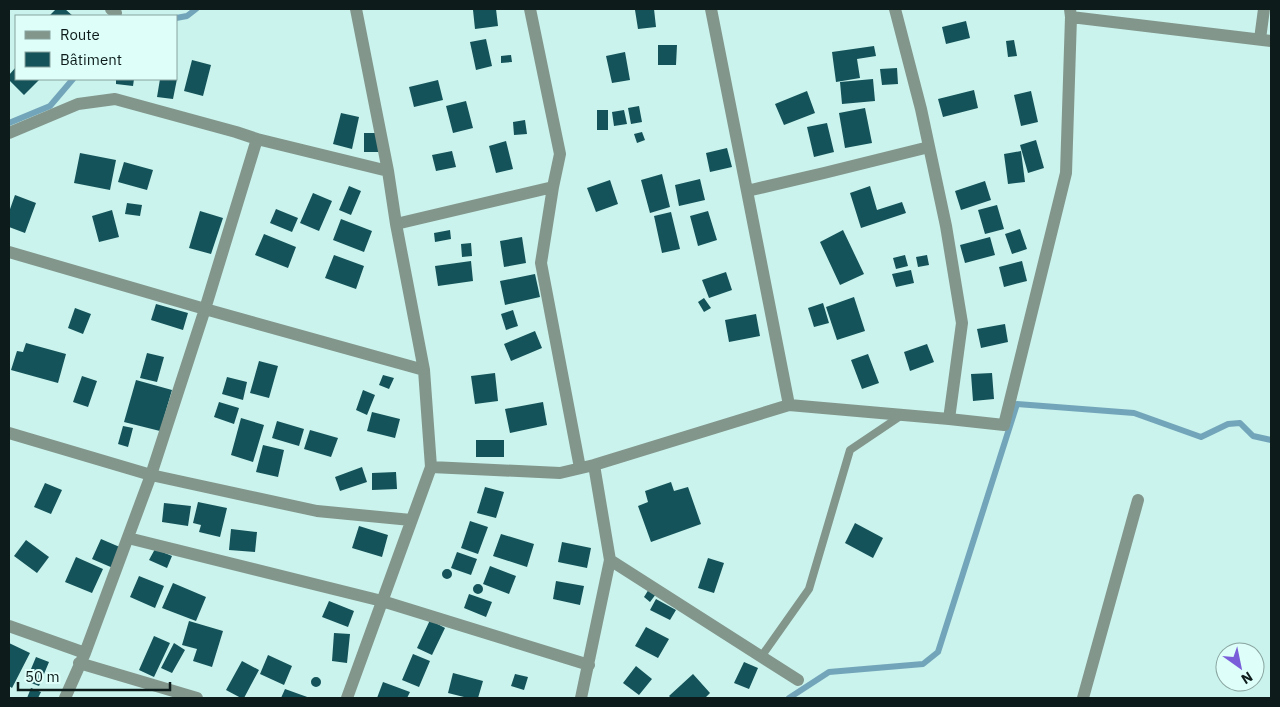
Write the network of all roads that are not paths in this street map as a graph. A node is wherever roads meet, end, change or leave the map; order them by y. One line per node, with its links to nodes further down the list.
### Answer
1 (356, 9): 11 (street)
2 (530, 9): 12 (street)
3 (710, 9): 13 (street)
4 (895, 9): 10 (street)
5 (1264, 9): 7 (street)
6 (1071, 13): 7 (street); 20 (street)
7 (1266, 40)
8 (9, 133): 9 (street)
9 (258, 139): 11 (street); 16 (street)
10 (929, 147): 13 (street); 20 (street)
11 (388, 171): 14 (street)
12 (553, 187): 14 (street); 24 (street)
13 (747, 191): 18 (street)
14 (396, 224): 17 (street)
15 (9, 252): 16 (street)
16 (205, 309): 17 (street); 25 (street)
17 (424, 370): 23 (street)
18 (789, 406): 19 (street); 22 (street)
19 (902, 414): 20 (street); 32 (lane)
20 (949, 418)
21 (9, 433): 25 (street)
22 (594, 464): 24 (street); 29 (street)
23 (431, 467): 24 (street); 27 (street)
24 (580, 468)
25 (151, 475): 27 (street); 28 (street)
26 (1138, 500): 40 (street)
27 (411, 520): 30 (street)
28 (128, 538): 30 (street); 33 (street)
29 (610, 560): 32 (street); 34 (street)
30 (382, 601): 34 (street); 38 (street)
31 (9, 626): 33 (street)
32 (761, 657): 35 (street)
33 (82, 658): 36 (street); 37 (street)
34 (589, 665): 39 (street)
35 (798, 680)
36 (64, 698)
37 (197, 698)
38 (347, 698)
39 (581, 698)
40 (1083, 698)

